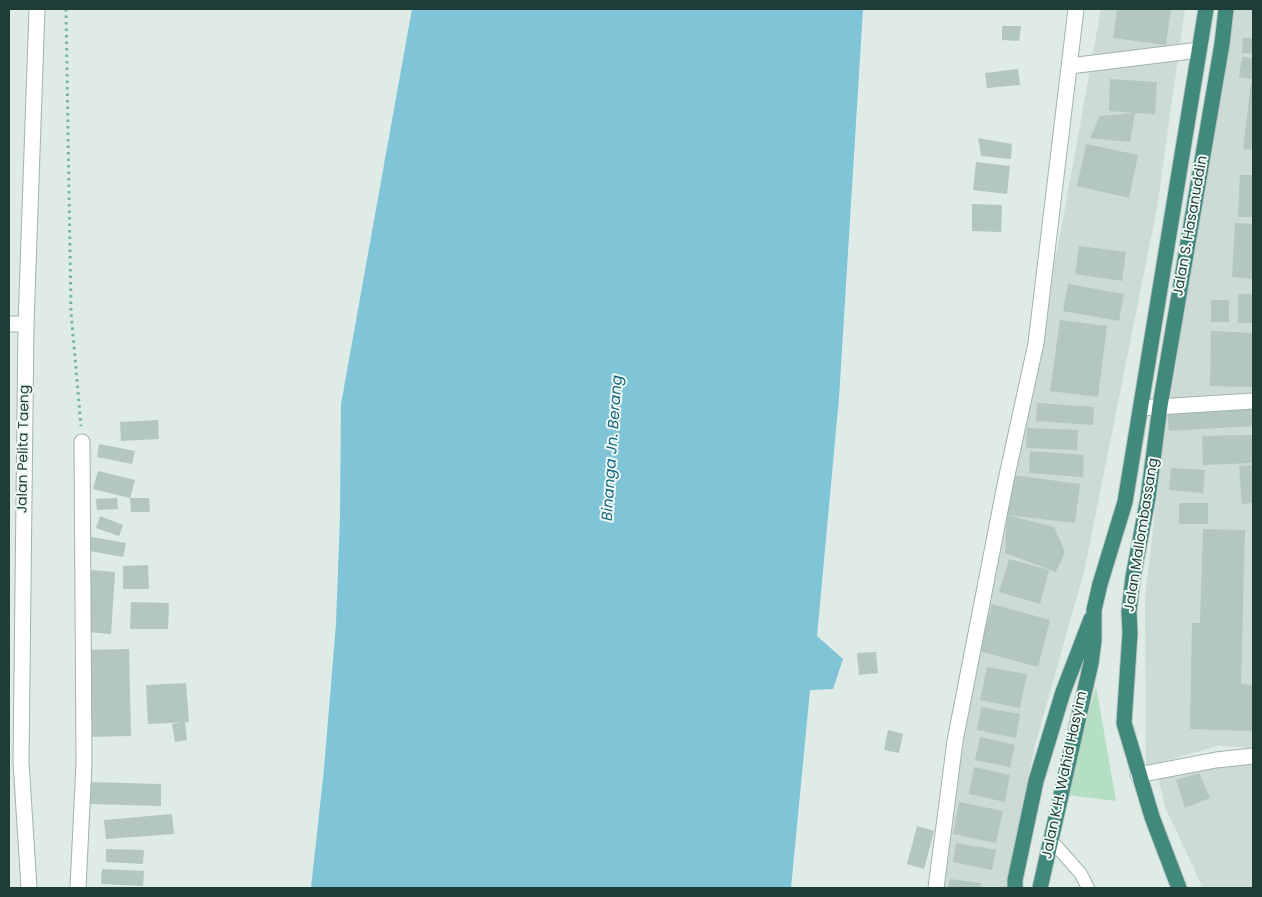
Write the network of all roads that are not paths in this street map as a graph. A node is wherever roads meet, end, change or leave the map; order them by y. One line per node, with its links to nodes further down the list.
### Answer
1 (37, 9): 8 (street, Jalan Pelita Taeng)
2 (1076, 9): 6 (street)
3 (1206, 9): 5 (highway, Jalan S. Hasanuddin)
4 (1226, 9): 10 (highway, Jalan S. Hasanuddin)
5 (1200, 50): 6 (street); 11 (highway, Jalan S. Hasanuddin)
6 (1070, 66): 23 (street)
7 (9, 324): 8 (street)
8 (26, 324): 18 (street, Jalan Pelita Taeng)
9 (1253, 401): 10 (street)
10 (1160, 406): 11 (street); 14 (highway, Jalan S. Hasanuddin)
11 (1141, 408): 13 (highway, Jalan S. Hasanuddin)
12 (82, 442): 22 (street)
13 (1135, 442): 15 (highway, Jalan Mallombassang)
14 (1156, 442): 19 (highway, Jalan Mallombassang)
15 (1094, 610): 16 (highway, Jalan Mallombassang); 24 (highway, Jalan K.H. Wahid Hasyim)
16 (1091, 663): 20 (highway, Jalan K.H. Wahid Hasyim)
17 (1253, 756): 19 (street)
18 (15, 762): 21 (street, Jalan Pelita Taeng)
19 (1138, 775): 27 (highway, Jalan Mallombassang)
20 (1051, 840): 25 (highway, Jalan K.H. Wahid Hasyim); 26 (lane)
21 (28, 888)
22 (78, 888)
23 (936, 888)
24 (1015, 888)
25 (1040, 888)
26 (1088, 888)
27 (1179, 888)

